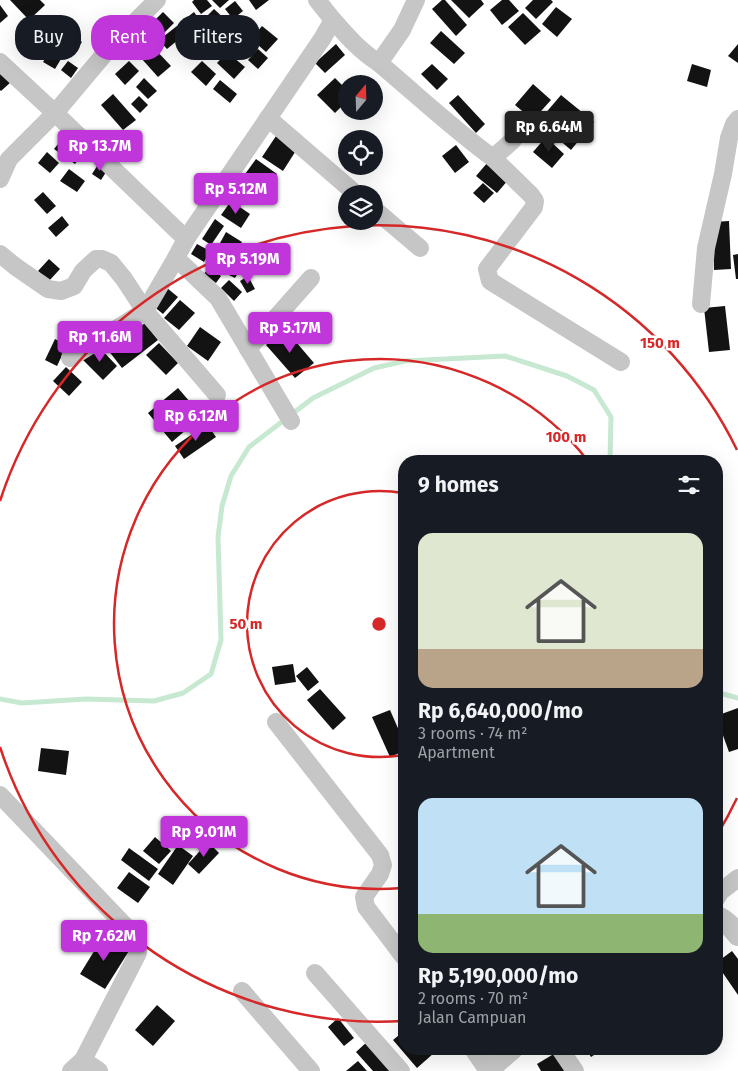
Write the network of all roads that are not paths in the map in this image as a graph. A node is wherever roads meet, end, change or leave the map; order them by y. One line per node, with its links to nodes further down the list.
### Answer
1 (157, 0): 7 (street)
2 (317, 0): 4 (street)
3 (416, 0): 6 (street)
4 (333, 20): 6 (street); 8 (street)
5 (0, 62): 7 (street)
6 (379, 63): 11 (street)
7 (55, 113): 12 (street); 15 (street)
8 (268, 118): 13 (street); 15 (street)
9 (738, 119): 20 (street)
10 (519, 132): 11 (street)
11 (493, 158): 24 (street)
12 (0, 179)
13 (346, 185)
14 (383, 216): 16 (street)
15 (186, 239): 18 (street)
16 (420, 248)
17 (0, 254): 21 (street)
18 (176, 258): 21 (street); 22 (street)
19 (312, 278): 22 (street)
20 (701, 304)
21 (145, 311): 23 (street); 25 (street)
22 (248, 349): 26 (street)
23 (70, 358)
24 (621, 362)
25 (217, 395)
26 (291, 421)
27 (276, 722): 33 (street)
28 (0, 795): 39 (street)
29 (738, 878): 30 (street)
30 (723, 890)
31 (723, 920): 32 (street)
32 (738, 935)
33 (398, 949)
34 (315, 973): 42 (street)
35 (242, 992): 41 (street)
36 (485, 1055): 38 (street)
37 (564, 1055): 43 (street)
38 (500, 1063)
39 (77, 1066): 40 (street)
40 (99, 1071)
41 (311, 1071)
42 (401, 1071)
43 (574, 1071)

